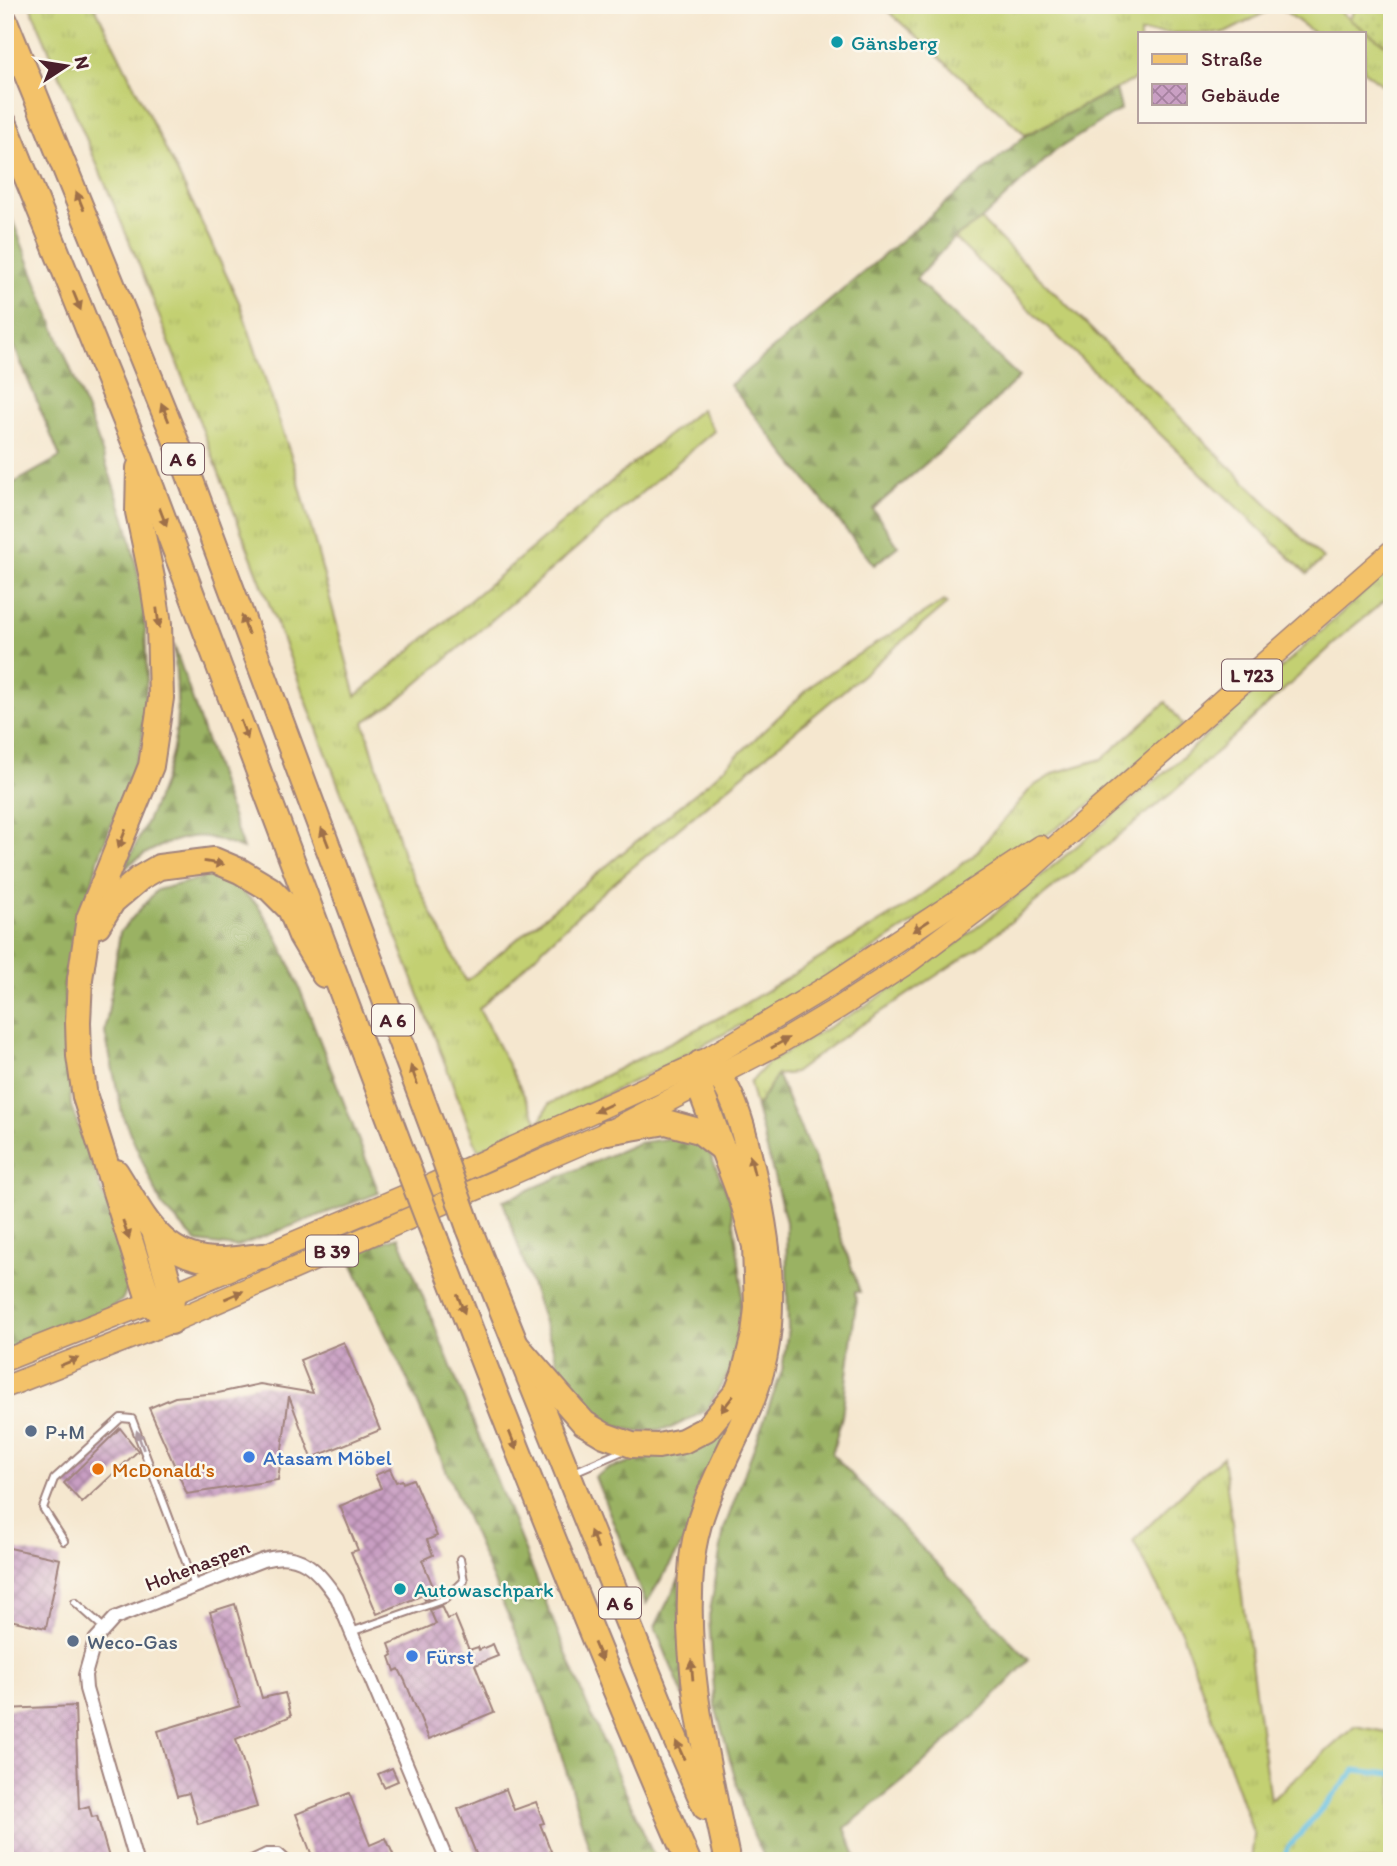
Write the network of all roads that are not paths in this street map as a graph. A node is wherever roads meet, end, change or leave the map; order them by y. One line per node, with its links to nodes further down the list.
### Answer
1 (5, 20): 16 (highway, A 6, one-way to 1, bridge)
2 (5, 124): 3 (highway, A 6, one-way to 3)
3 (139, 454): 5 (highway, one-way to 5); 6 (highway, A 6, one-way to 6)
4 (1392, 551): 7 (main road, L 723)
5 (85, 947): 6 (highway, one-way to 6); 10 (highway)
6 (361, 1041): 32 (highway, A 6, one-way to 32, bridge)
7 (707, 1075): 8 (main road, L 723); 9 (main road, L 723); 11 (highway); 27 (highway, one-way to 7)
8 (665, 1079): 13 (main road, B 39, one-way to 13)
9 (608, 1132): 11 (highway); 15 (main road, B 39, one-way to 9)
10 (97, 1142): 12 (highway); 14 (highway, one-way to 14)
11 (725, 1151): 19 (highway, one-way to 19)
12 (154, 1231): 13 (highway); 14 (highway)
13 (263, 1256): 14 (main road, B 39)
14 (161, 1299): 15 (highway); 17 (main road, B 39)
15 (171, 1321): 18 (main road, B 39, one-way to 15)
16 (517, 1346): 19 (highway); 20 (highway, A 6)
17 (5, 1360)
18 (5, 1387)
19 (632, 1445): 20 (lane)
20 (568, 1475): 27 (highway, A 6, one-way to 20)
21 (64, 1541): 23 (lane, one-way to 21)
22 (460, 1559): 26 (lane)
23 (195, 1586): 25 (street, Hohenaspen); 26 (street, Hohenaspen)
24 (75, 1602): 25 (lane)
25 (105, 1629): 28 (street)
26 (351, 1632): 31 (street, Hohenaspen)
27 (727, 1859)
28 (136, 1861)
29 (247, 1861): 30 (lane)
30 (289, 1861)
31 (447, 1861)
32 (688, 1861)

